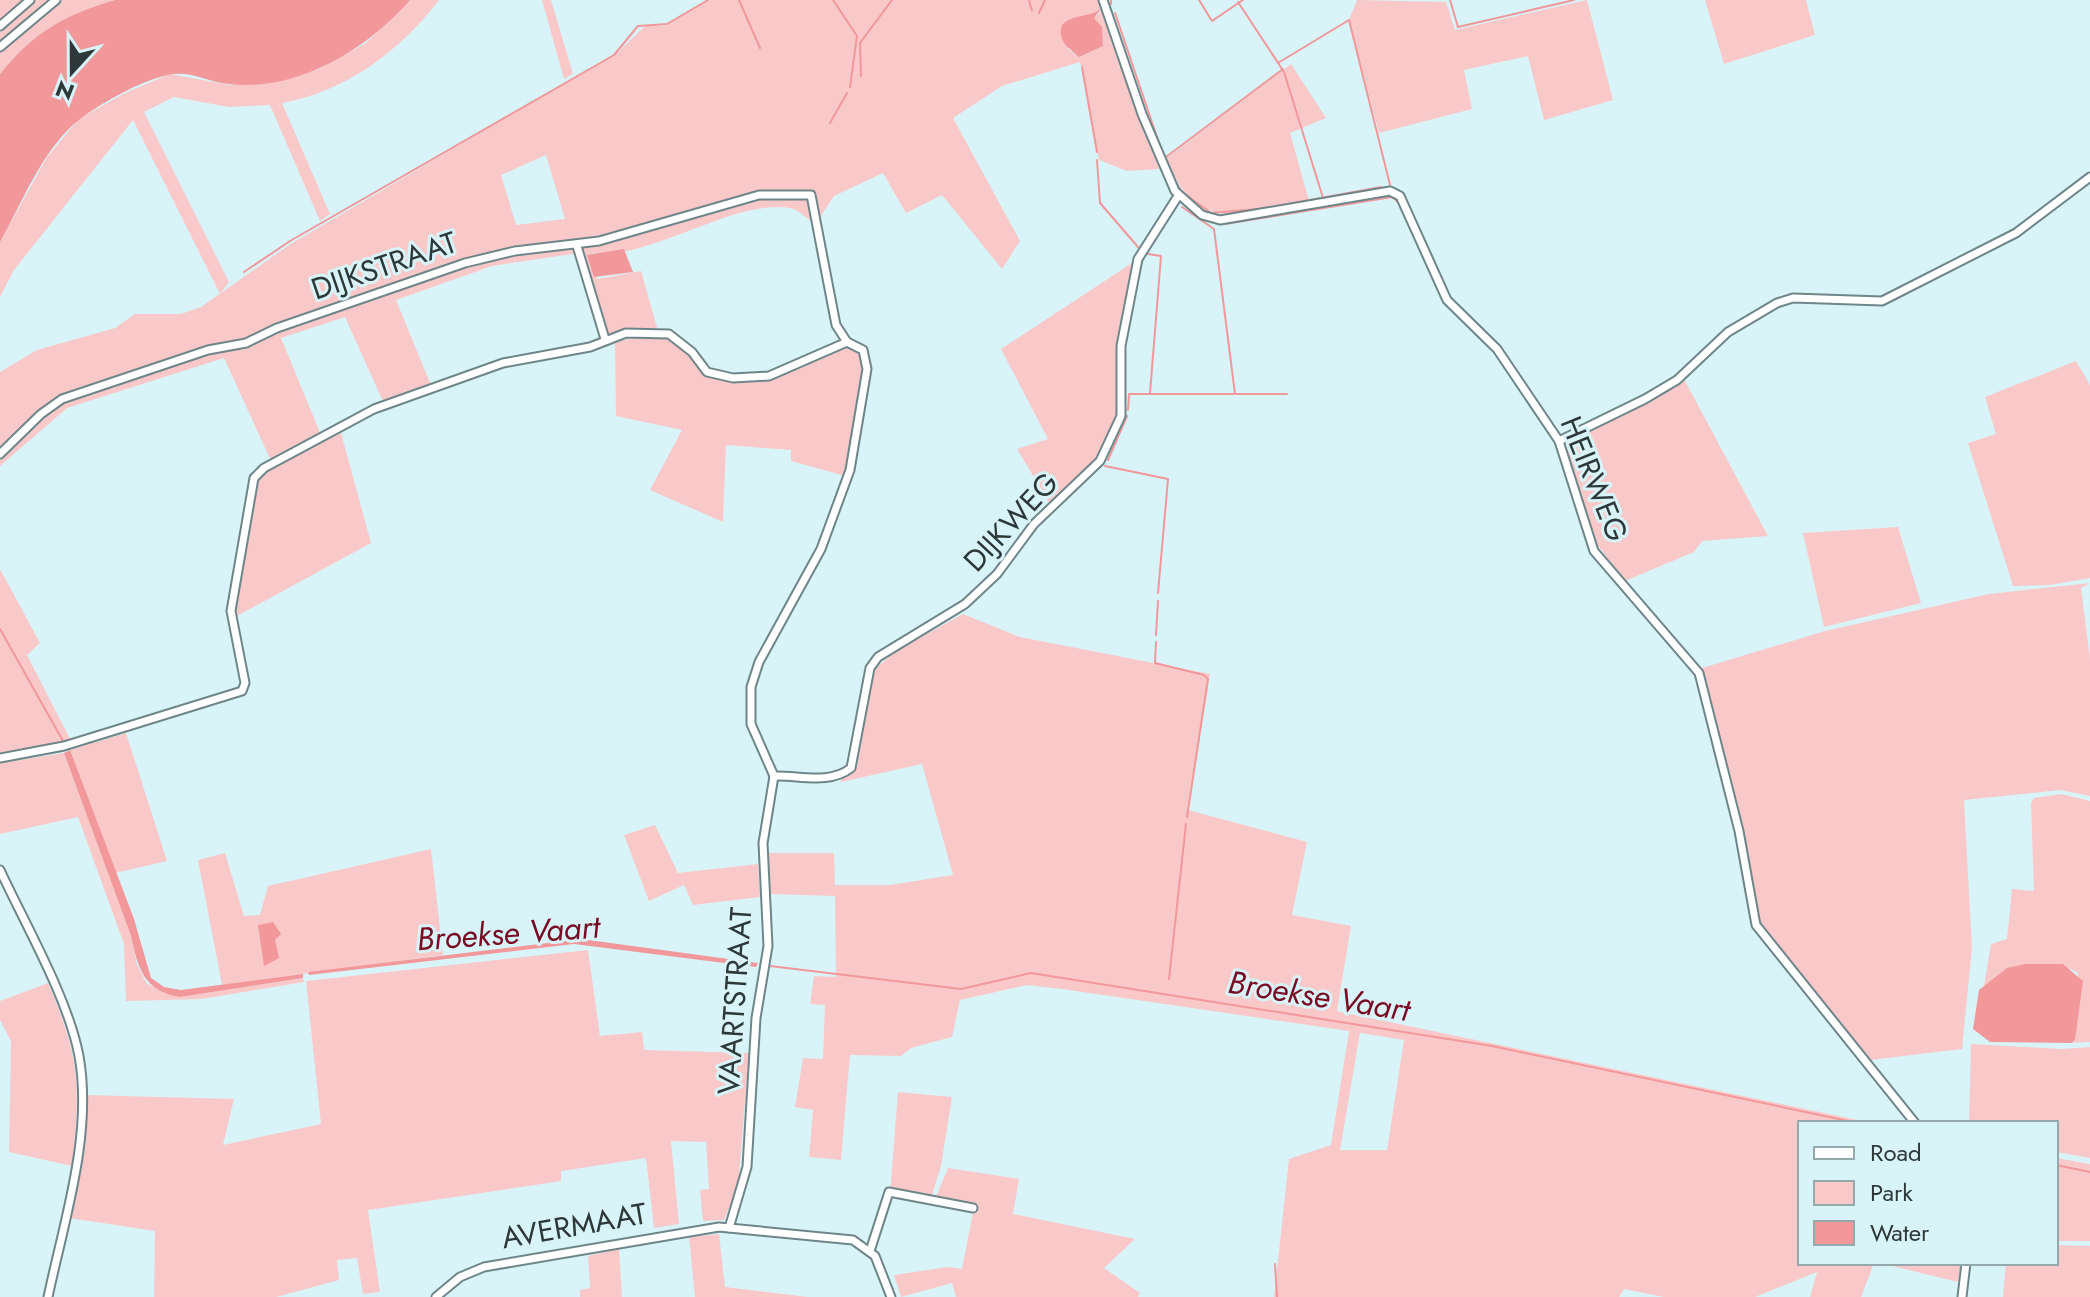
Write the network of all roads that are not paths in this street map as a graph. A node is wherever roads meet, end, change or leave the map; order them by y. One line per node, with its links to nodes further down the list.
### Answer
1 (30, 0): 4 (street)
2 (56, 0): 5 (street)
3 (1103, 0): 7 (street)
4 (0, 26)
5 (0, 47)
6 (2090, 177): 11 (street)
7 (1178, 196): 11 (street, HEIRWEG); 14 (street, DIJKWEG)
8 (577, 246): 9 (street); 10 (street, DIJKSTRAAT); 12 (street, DIJKSTRAAT)
9 (605, 339): 10 (street); 13 (street)
10 (847, 342): 14 (street)
11 (1559, 441): 16 (street, HEIRWEG)
12 (0, 454)
13 (0, 758)
14 (774, 776): 18 (street, VAARTSTRAAT)
15 (0, 870): 21 (street)
16 (1913, 1121)
17 (973, 1208): 19 (street)
18 (729, 1228): 19 (street, AVERMAAT); 22 (street, AVERMAAT)
19 (870, 1251): 23 (street)
20 (1966, 1265): 24 (street)
21 (48, 1297)
22 (436, 1297)
23 (891, 1297)
24 (1962, 1297)

